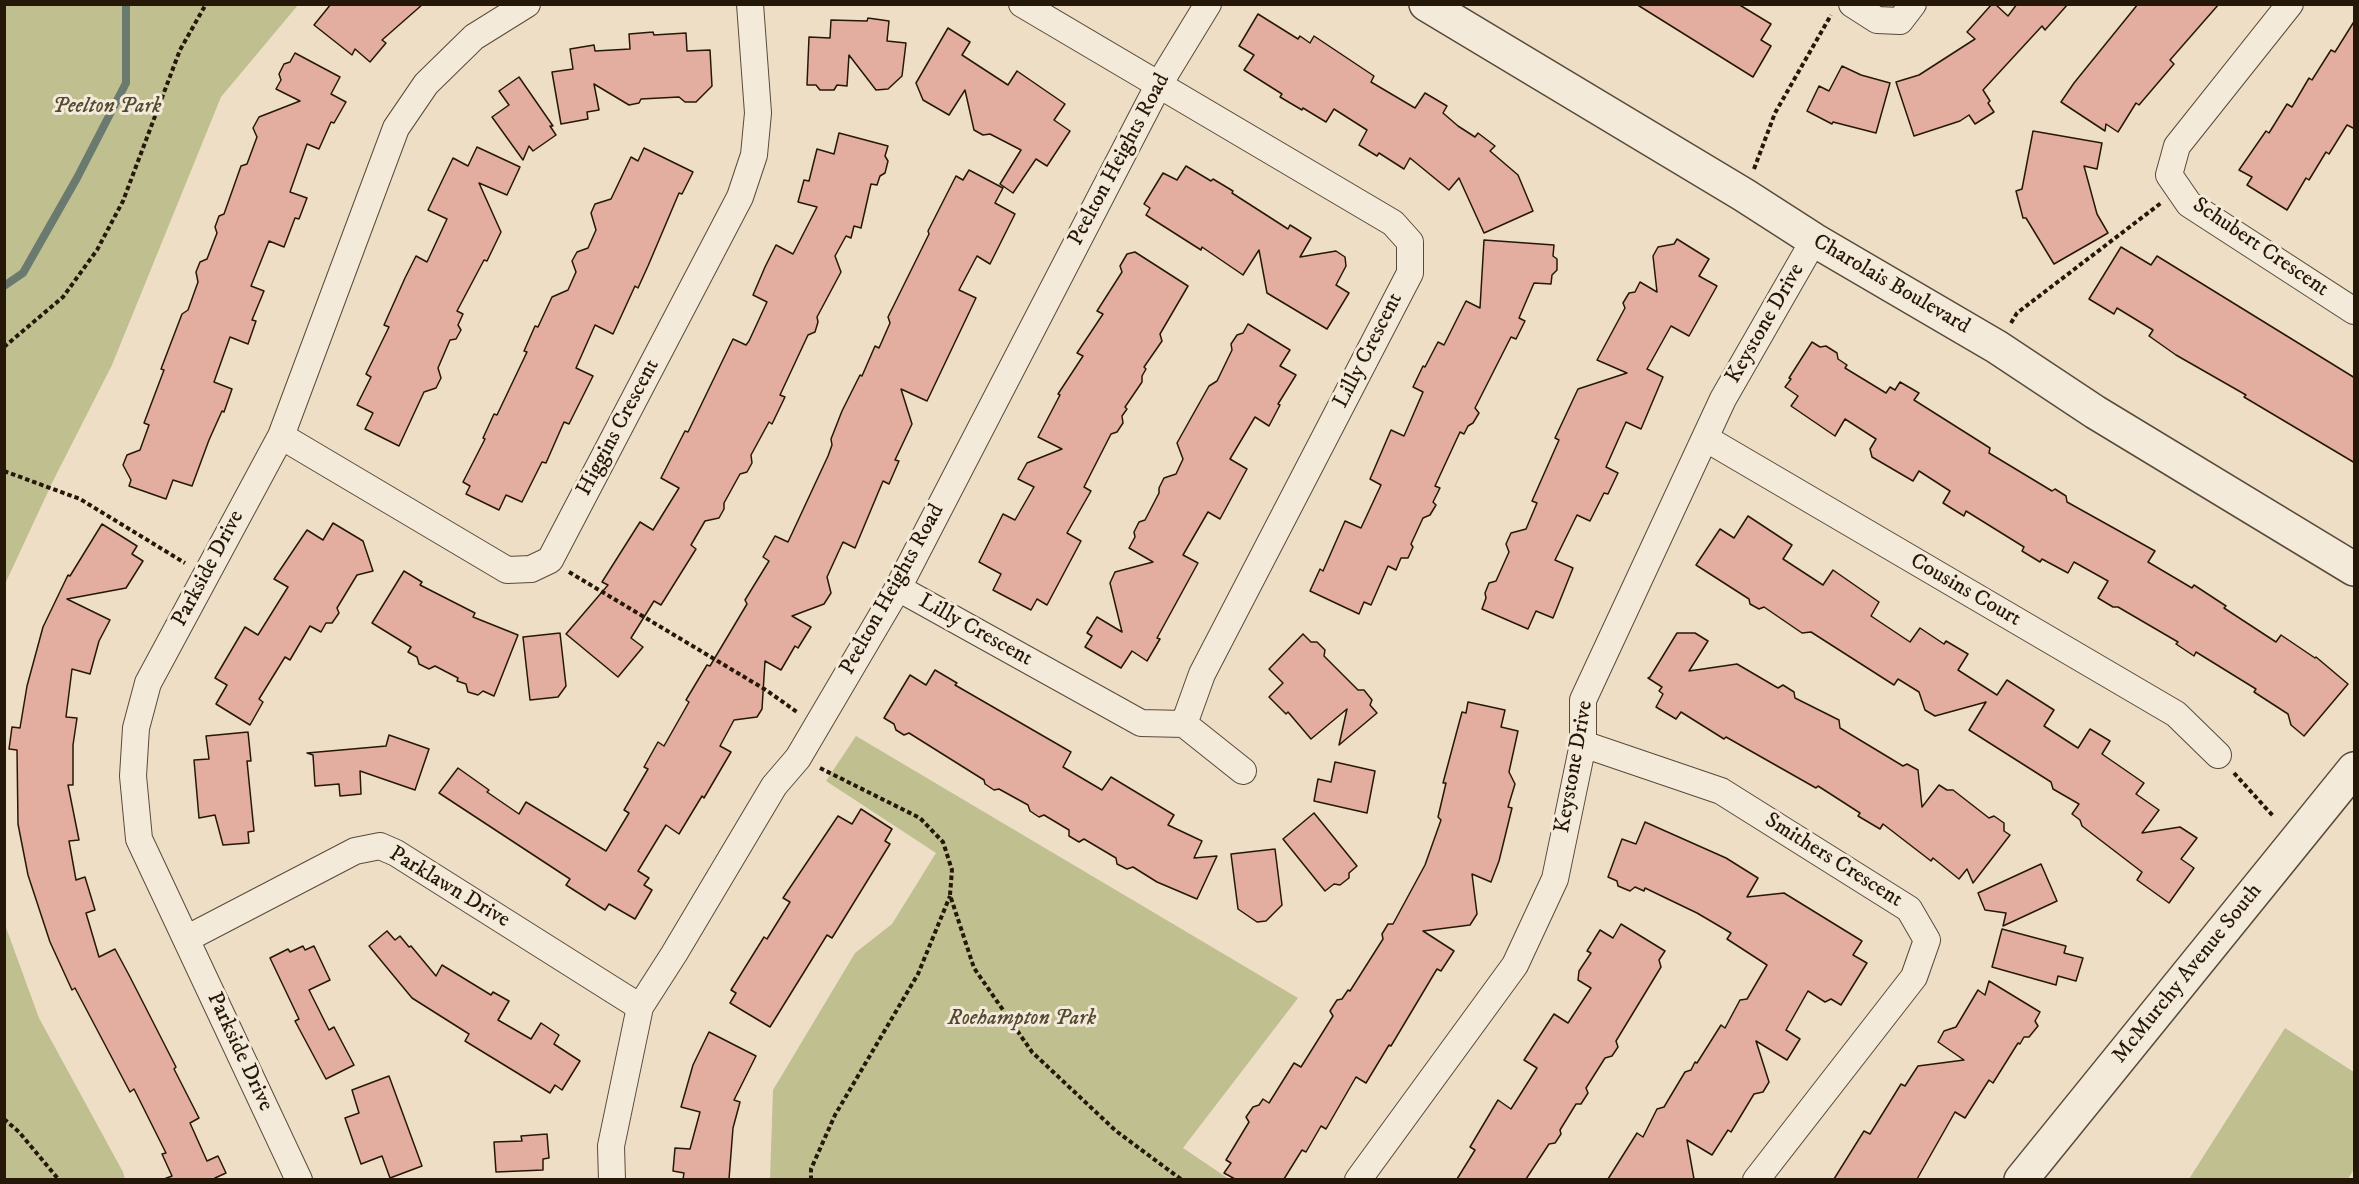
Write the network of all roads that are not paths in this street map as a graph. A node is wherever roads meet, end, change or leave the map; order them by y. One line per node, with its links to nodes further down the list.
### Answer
1 (527, 4): 12 (street, Parkside Drive)
2 (750, 4): 12 (street, Higgins Crescent)
3 (1022, 4): 9 (street)
4 (1208, 4): 9 (street, Peelton Heights Road)
5 (1426, 4): 10 (street, Charolais Boulevard)
6 (1913, 4): 8 (street)
7 (2290, 4): 11 (street, Schubert Crescent)
8 (1842, 9)
9 (1158, 86): 15 (street, Peelton Heights Road); 16 (street, Lilly Crescent)
10 (1814, 240): 13 (street, Keystone Drive); 14 (street, Charolais Boulevard)
11 (2355, 311)
12 (281, 436): 21 (street, Parkside Drive)
13 (1705, 438): 17 (street, Keystone Drive); 18 (street, Cousins Court)
14 (2355, 569)
15 (898, 588): 16 (street, Lilly Crescent); 22 (street, Peelton Heights Road)
16 (1184, 724): 20 (street)
17 (1583, 744): 25 (street, Keystone Drive); 26 (street, Smithers Crescent)
18 (2218, 755)
19 (2355, 769): 27 (street, McMurchy Avenue South)
20 (1243, 771)
21 (186, 939): 22 (street, Parklawn Drive); 23 (street, Parkside Drive)
22 (640, 1007): 24 (street, Peelton Heights Road)
23 (299, 1179)
24 (612, 1179)
25 (1358, 1179)
26 (1756, 1179)
27 (2021, 1179)

